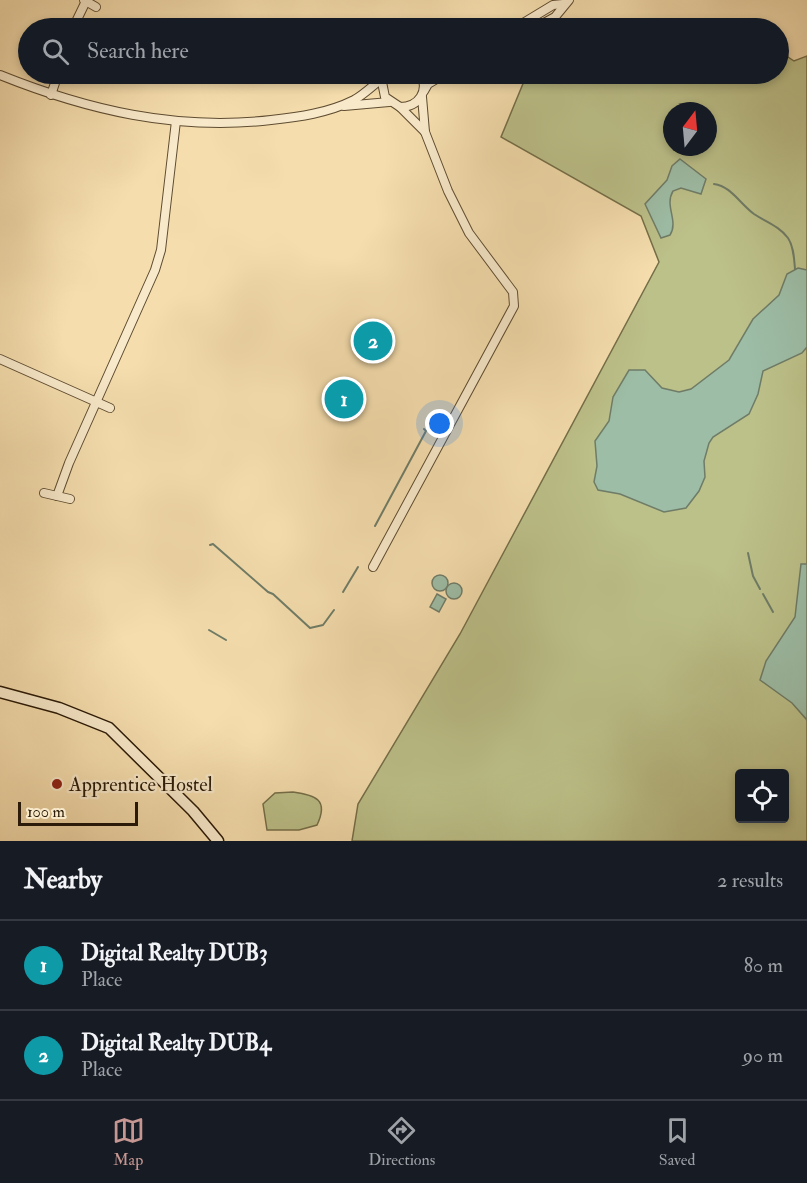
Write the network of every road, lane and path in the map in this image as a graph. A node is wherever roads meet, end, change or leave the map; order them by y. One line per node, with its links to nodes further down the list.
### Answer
1 (85, 0): 3 (street); 4 (street)
2 (566, 2): 5 (street); 6 (street)
3 (96, 7)
4 (77, 18)
5 (532, 18)
6 (553, 18)
7 (0, 75): 8 (street)
8 (18, 82)
9 (23, 84): 16 (street)
10 (55, 84): 16 (street)
11 (376, 84): 18 (street)
12 (383, 84): 17 (street)
13 (422, 84): 15 (street)
14 (428, 84): 15 (street)
15 (423, 94): 19 (street); 21 (street)
16 (51, 95): 20 (street)
17 (389, 102): 18 (street); 19 (street)
18 (339, 107): 20 (street)
19 (400, 107): 21 (street)
20 (176, 121): 23 (street)
21 (425, 132): 28 (street)
22 (0, 359): 23 (street)
23 (96, 402): 24 (street); 26 (street)
24 (110, 408)
25 (44, 493): 26 (street)
26 (57, 496): 27 (street)
27 (70, 499)
28 (373, 567)
29 (0, 692): 30 (street)
30 (218, 841)

